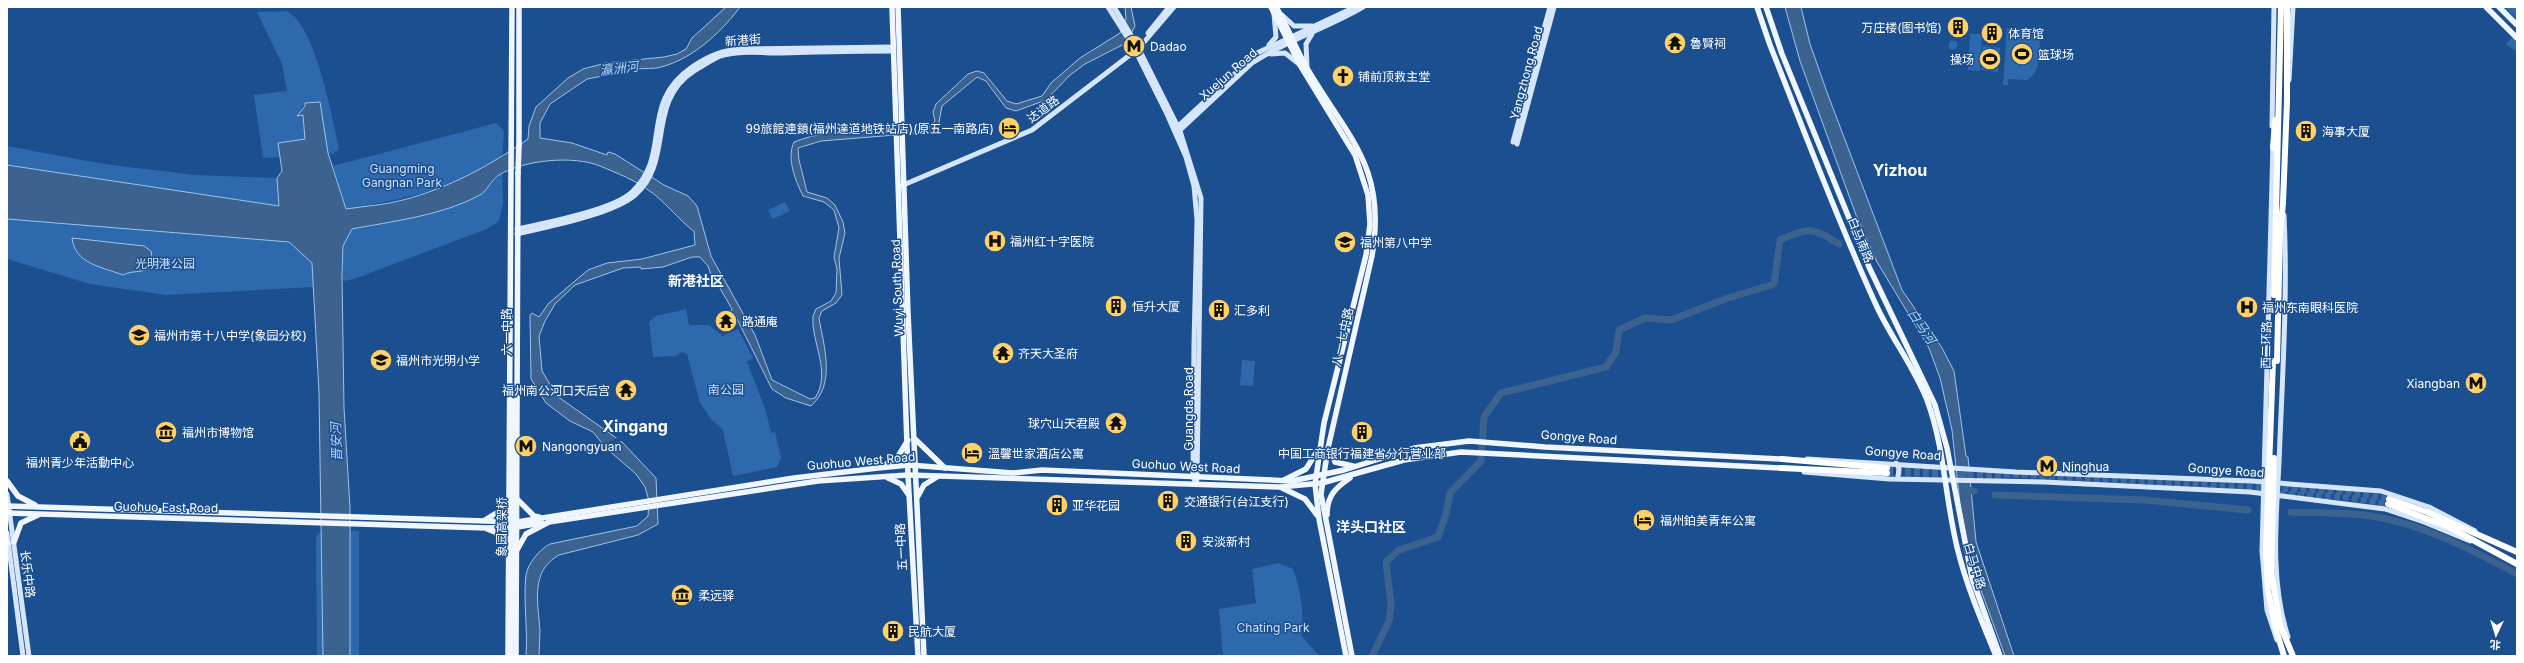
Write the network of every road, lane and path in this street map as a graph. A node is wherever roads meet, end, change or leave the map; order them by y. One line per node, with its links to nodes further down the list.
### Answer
1 (512, 7): 40 (main road, 六一中路)
2 (519, 7): 40 (main road, 六一中路, bridge)
3 (892, 7): 30 (main road)
4 (898, 7): 35 (main road)
5 (1108, 7): 23 (main road)
6 (1114, 7): 23 (main road)
7 (1169, 7): 29 (main road)
8 (1174, 7): 29 (main road, 达道路)
9 (1355, 7): 24 (main road, Xuejun Road)
10 (1363, 7): 26 (main road, Xuejun Road)
11 (1550, 7): 12 (main road, Yangzhong Road)
12 (1554, 7)
13 (1757, 7): 52 (main road, 白马南路)
14 (1766, 7): 56 (main road)
15 (2274, 7): 37 (main road)
16 (2281, 7): 25 (highway, 西二环路)
17 (2287, 7): 34 (highway, 西二环路)
18 (2293, 7): 34 (main road)
19 (2486, 7): 27 (main road)
20 (2499, 7): 22 (main road)
21 (1274, 9): 24 (main road); 28 (main road); 31 (main road)
22 (2517, 25)
23 (1123, 26): 29 (main road, Guangda Road)
24 (1319, 26): 28 (main road, Xuejun Road)
25 (2280, 27): 37 (highway); 41 (highway, 西二环路)
26 (1314, 32): 28 (main road, Xuejun Road); 33 (main road)
27 (2517, 38)
28 (1290, 40): 31 (main road, Xuejun Road); 32 (main road, 八一七中路); 33 (main road, 八一七中路)
29 (1136, 48): 36 (main road, Guangda Road); 38 (main road, 达道路)
30 (893, 49): 35 (main road); 40 (main road, 新港街)
31 (1263, 53): 32 (main road); 36 (main road, Xuejun Road)
32 (1300, 65): 45 (main road, 八一七中路)
33 (1307, 69): 46 (main road, 八一七中路)
34 (2287, 101): 39 (highway, 西二环路)
35 (900, 125): 38 (main road, Wuyi South Road)
36 (1177, 130): 65 (main road, Guangda Road)
37 (2273, 148): 71 (main road)
38 (901, 184): 43 (main road, Wuyi South Road); 44 (main road, Wuyi South Road)
39 (2283, 203): 41 (highway, 西二环路); 73 (main road)
40 (515, 232): 42 (main road, 六一中路)
41 (2275, 361): 102 (highway, 西二环路, bridge)
42 (513, 387): 78 (main road, 六一中路); 80 (main road, 六一中路); 107 (main road, 象园高架桥, bridge)
43 (909, 438): 49 (main road, 五一中路); 53 (main road)
44 (915, 439): 50 (main road, 五一中路); 54 (main road)
45 (1320, 448): 63 (main road, 八一七中路); 69 (main road)
46 (1328, 448): 51 (main road); 60 (main road, 八一七中路)
47 (1782, 459): 48 (main road, Gongye Road); 51 (main road, Gongye Road); 55 (highway)
48 (1896, 463): 52 (main road, Gongye Road); 64 (main road)
49 (909, 465): 50 (main road, Guohuo West Road); 53 (main road, Guohuo West Road); 58 (main road, 五一中路)
50 (916, 466): 54 (main road, Guohuo West Road); 59 (main road, 五一中路)
51 (1357, 466): 60 (main road, Gongye Road)
52 (1942, 467): 56 (main road, Gongye Road); 66 (main road, 白马南路)
53 (878, 468): 86 (main road, Guohuo West Road)
54 (946, 468): 65 (main road, Guohuo West Road)
55 (1781, 468): 57 (main road, Gongye Road); 64 (main road, Gongye Road)
56 (1952, 468): 67 (main road); 71 (main road, Gongye Road)
57 (1358, 474): 70 (main road, Gongye Road); 93 (main road)
58 (908, 475): 59 (main road, Guohuo West Road); 62 (main road, Guohuo West Road); 79 (main road, 五一中路)
59 (916, 475): 61 (main road, Guohuo West Road); 81 (main road, 五一中路)
60 (1323, 475): 63 (main road, Gongye Road); 70 (main road, 八一七中路)
61 (938, 476): 65 (main road, Guohuo West Road); 81 (main road)
62 (877, 477): 79 (main road); 88 (main road, Guohuo West Road)
63 (1316, 477): 69 (main road, Guohuo West Road); 72 (main road, 八一七中路)
64 (1898, 477): 66 (main road, Gongye Road)
65 (1195, 479): 69 (main road, Guohuo West Road); 74 (main road, Guohuo West Road)
66 (1944, 479): 67 (main road, Gongye Road); 112 (main road, 白马中路)
67 (1954, 479): 76 (main road, Gongye Road); 113 (main road)
68 (7, 481): 84 (main road)
69 (1282, 481)
70 (1322, 483): 72 (main road, Gongye Road); 93 (main road, 八一七中路)
71 (2264, 483): 73 (main road, Gongye Road); 76 (main road)
72 (1315, 484): 74 (main road, Guohuo West Road); 87 (main road, 八一七中路)
73 (2278, 484): 77 (main road); 95 (main road, Gongye Road)
74 (1280, 487): 87 (main road)
75 (7, 494): 83 (main road, 长乐中路)
76 (2263, 494): 77 (main road, Gongye Road); 103 (main road)
77 (2278, 496): 97 (main road, Gongye Road); 104 (main road)
78 (507, 497): 89 (main road); 90 (main road, 六一中路)
79 (910, 498): 108 (main road, 五一中路)
80 (517, 499): 86 (main road); 91 (main road, 六一中路)
81 (917, 500): 109 (main road, 五一中路)
82 (2388, 502): 92 (highway)
83 (8, 506): 84 (main road, Guohuo East Road); 85 (main road, 长乐中路)
84 (40, 511): 85 (main road, Guohuo East Road); 89 (main road, Guohuo East Road); 89 (main road, Guohuo East Road); 96 (main road)
85 (9, 513): 96 (main road, 长乐中路)
86 (544, 517): 91 (main road, Guohuo West Road)
87 (1319, 519): 110 (main road, 八一七中路)
88 (550, 522): 91 (main road); 99 (main road)
89 (482, 524): 90 (main road); 98 (main road)
90 (507, 524): 91 (main road); 98 (main road, 六一中路)
91 (517, 524): 99 (main road, 六一中路)
92 (2450, 525): 95 (highway, Gongye Road); 97 (highway, Gongye Road)
93 (1327, 529): 111 (main road, 八一七中路)
94 (7, 533): 96 (main road)
95 (2482, 535): 100 (highway, Gongye Road)
96 (10, 542): 105 (main road); 106 (main road, 长乐中路)
97 (2478, 544): 101 (highway, Gongye Road)
98 (508, 547): 107 (main road, 六一中路)
99 (517, 550): 107 (main road, 六一中路)
100 (2517, 552)
101 (2517, 564)
102 (2278, 626): 103 (highway, 西二环路); 104 (highway, 西二环路)
103 (2279, 644): 114 (highway, 西二环路)
104 (2292, 655)
105 (24, 656)
106 (29, 656)
107 (512, 656)
108 (918, 656)
109 (924, 656)
110 (1346, 656)
111 (1352, 656)
112 (1996, 656)
113 (2000, 656)
114 (2284, 656)

